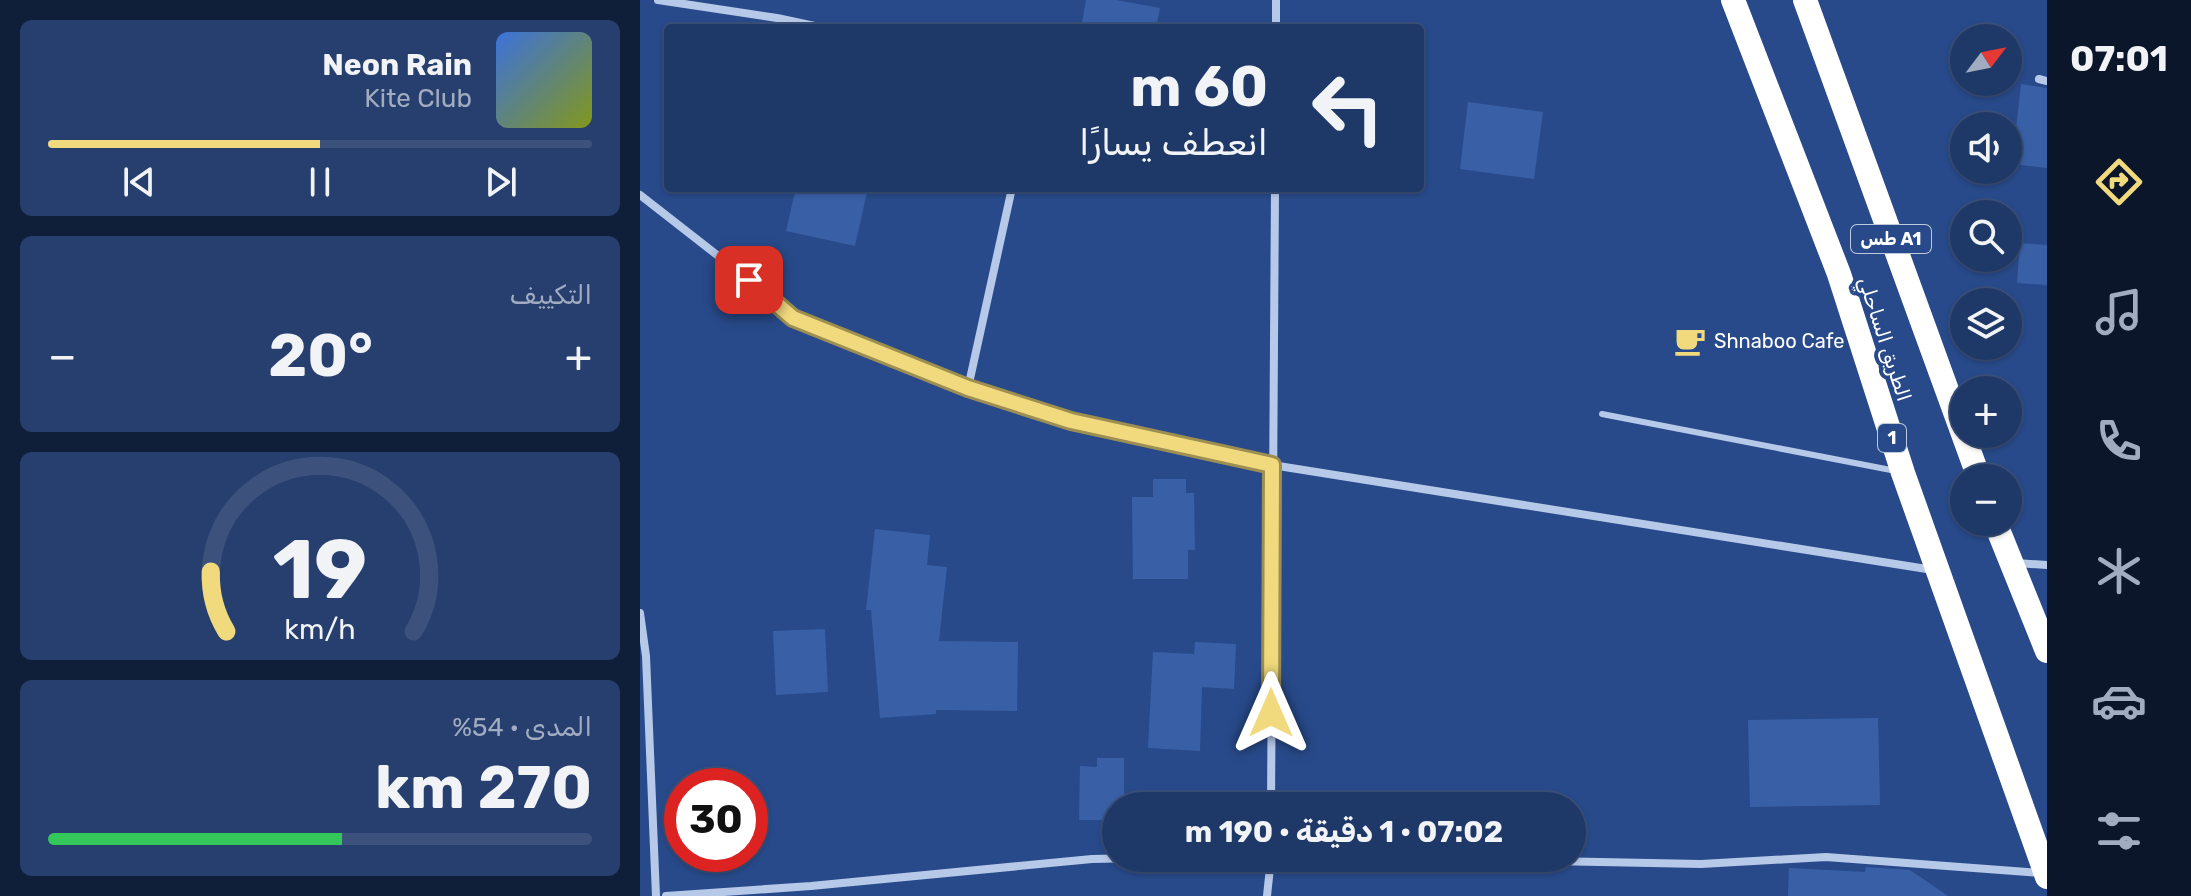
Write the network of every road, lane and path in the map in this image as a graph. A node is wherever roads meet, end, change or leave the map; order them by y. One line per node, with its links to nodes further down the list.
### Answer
1 (658, 0): 5 (street)
2 (1276, 0): 6 (street)
3 (1733, 0): 14 (highway, الطريق الساحلي / 1)
4 (1805, 0): 12 (highway, الطريق الساحلي / طس A1)
5 (805, 24)
6 (1276, 24)
7 (1011, 192): 10 (street)
8 (1275, 192): 13 (street)
9 (640, 195): 10 (street)
10 (968, 388): 13 (street)
11 (1602, 414): 14 (lane)
12 (1974, 464)
13 (1272, 465): 18 (street); 21 (street)
14 (1903, 473): 18 (highway, الطريق الساحلي / 1)
15 (2000, 536): 16 (highway)
16 (2010, 562): 17 (street); 20 (highway)
17 (2047, 565)
18 (1940, 571): 25 (highway, الطريق الساحلي / 1)
19 (640, 613): 26 (street)
20 (2047, 651)
21 (1271, 792)
22 (1102, 859): 27 (street)
23 (1586, 862): 25 (street)
24 (1270, 872): 28 (street)
25 (2046, 875)
26 (656, 896)
27 (666, 896)
28 (1267, 896)

